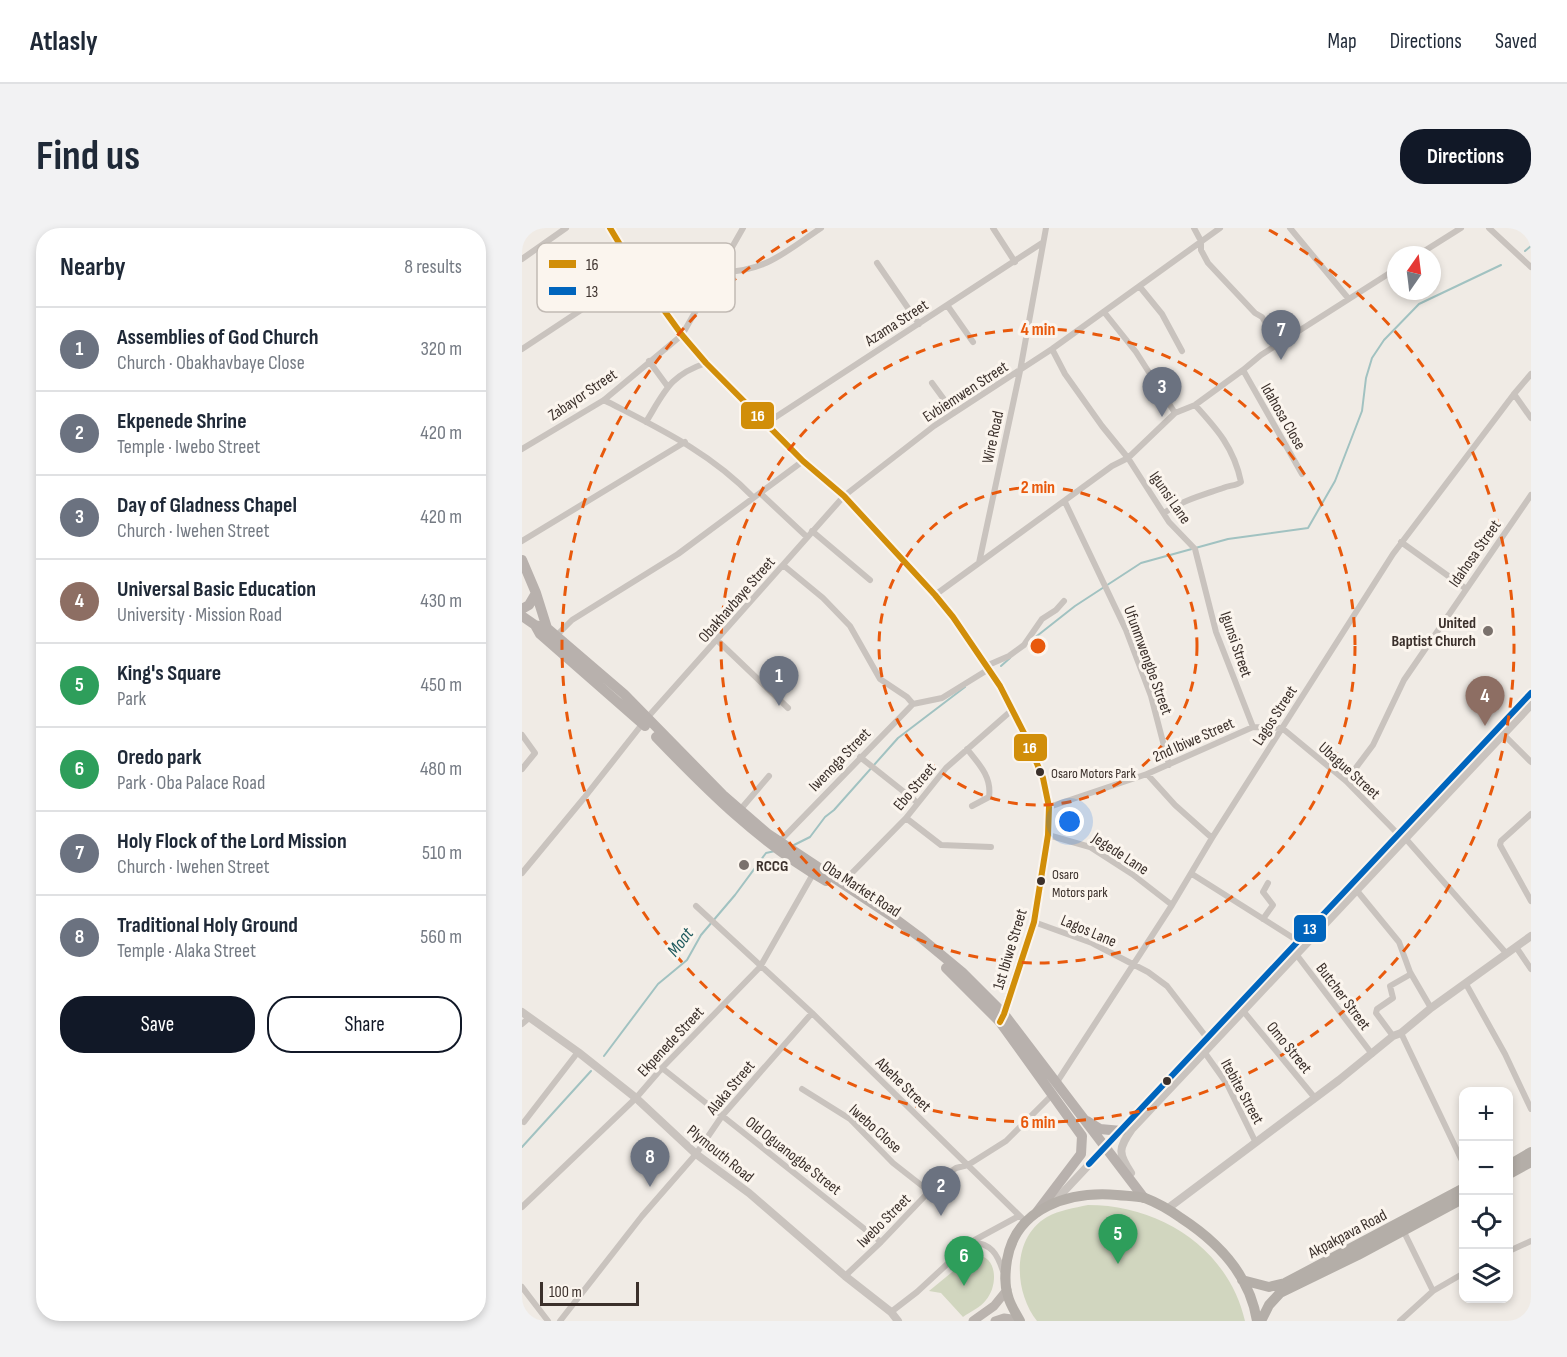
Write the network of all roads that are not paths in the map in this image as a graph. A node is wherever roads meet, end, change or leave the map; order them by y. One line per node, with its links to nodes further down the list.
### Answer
1 (566, 228): 13 (street)
2 (609, 228): 14 (street, 1st Ibiwe Street)
3 (743, 228): 15 (street, Zabayor Street)
4 (820, 228): 23 (street)
5 (993, 228): 20 (street)
6 (1046, 228): 16 (street, Wire Road)
7 (1194, 228): 12 (street)
8 (1220, 228): 12 (street, Evbiemwen Street)
9 (1290, 228): 26 (street)
10 (1461, 228): 17 (street)
11 (1489, 228): 22 (street)
12 (1201, 242): 25 (street, Evbiemwen Street); 35 (street)
13 (545, 243)
14 (619, 243)
15 (735, 243)
16 (1042, 243): 20 (street, Azama Street); 42 (street, Wire Road)
17 (1432, 246)
18 (537, 248): 19 (street)
19 (522, 259)
20 (1015, 262): 27 (street, Azama Street)
21 (877, 263): 32 (street)
22 (1531, 267)
23 (735, 271)
24 (1387, 274): 26 (street)
25 (1140, 287): 31 (street, Evbiemwen Street); 38 (street)
26 (1348, 298): 35 (street)
27 (947, 305): 32 (street, Azama Street); 34 (street)
28 (578, 312): 36 (street)
29 (665, 312): 33 (street, 1st Ibiwe Street)
30 (695, 312): 33 (street, Zabayor Street)
31 (1104, 312): 37 (street, Evbiemwen Street); 50 (street)
32 (919, 324): 53 (street, Azama Street)
33 (681, 335): 39 (street, Zabayor Street); 40 (street, 1st Ibiwe Street)
34 (973, 342)
35 (1279, 344): 41 (street)
36 (522, 349)
37 (1052, 349): 42 (street, Evbiemwen Street); 56 (street, Igunsi Lane)
38 (1182, 351)
39 (650, 361): 45 (street); 47 (street, Zabayor Street)
40 (706, 363): 45 (street); 53 (street, 1st Ibiwe Street)
41 (1243, 370): 48 (street); 58 (street, Idahosa Close)
42 (1020, 371): 49 (street, Evbiemwen Street); 70 (street, Wire Road)
43 (1531, 374): 46 (street, Lagos Street)
44 (932, 383): 49 (street)
45 (668, 387): 52 (street)
46 (1514, 394): 51 (street); 67 (street, Lagos Street)
47 (604, 400): 52 (street); 55 (street, Zabayor Street)
48 (1194, 405): 50 (street); 63 (street)
49 (954, 413): 61 (street, Evbiemwen Street)
50 (1175, 413): 56 (street)
51 (1531, 418)
52 (646, 422): 54 (street)
53 (765, 424): 57 (street, 1st Ibiwe Street)
54 (685, 442): 59 (street); 66 (street)
55 (522, 449)
56 (1128, 458): 62 (street); 63 (street, Igunsi Lane)
57 (803, 461): 59 (street); 61 (street, 1st Ibiwe Street)
58 (1302, 474)
59 (756, 495): 65 (street); 80 (street)
60 (1531, 495): 73 (street, Idahosa Street)
61 (844, 496): 64 (street, Obakhavbaye Street); 75 (street, 1st Ibiwe Street)
62 (1065, 502): 70 (street); 96 (street, Ufunmwengbe Street)
63 (1164, 513): 68 (street, Igunsi Lane)
64 (812, 531): 65 (street, Obakhavbaye Street); 72 (street)
65 (807, 537): 71 (street, Obakhavbaye Street)
66 (522, 541)
67 (1401, 542): 73 (street); 90 (street, Lagos Street)
68 (1195, 549): 89 (street, Igunsi Street)
69 (522, 560): 74 (main road)
70 (979, 563): 75 (street)
71 (783, 565): 81 (street, Obakhavbaye Street); 84 (street)
72 (870, 580)
73 (1465, 588): 100 (street, Idahosa Street)
74 (536, 593): 77 (main road); 79 (main road)
75 (935, 595): 82 (street, 1st Ibiwe Street)
76 (1064, 601): 82 (street)
77 (523, 616): 78 (main road)
78 (535, 625): 79 (main road); 88 (main road, Oba Market Road)
79 (547, 628): 80 (main road, Oba Market Road)
80 (557, 635): 88 (main road, Oba Market Road)
81 (717, 640): 86 (street); 88 (street, Obakhavbaye Street)
82 (988, 668): 84 (street); 87 (street, 1st Ibiwe Street)
83 (1531, 693): 107 (street)
84 (914, 704): 94 (street, Iwenoga Street)
85 (1531, 705): 91 (street)
86 (788, 708)
87 (1012, 710): 93 (street, Ebo Street); 103 (street, 1st Ibiwe Street)
88 (645, 721): 104 (main road, Oba Market Road); 114 (street, Obakhavbaye Street); 116 (main road, Oba Market Road)
89 (1253, 728): 90 (street, 2nd Ibiwe Street); 96 (street, 2nd Ibiwe Street)
90 (1282, 728): 100 (street, Ubague Street); 109 (street, Lagos Street)
91 (1503, 734): 95 (street); 110 (street)
92 (522, 735): 97 (street)
93 (967, 749): 101 (street, Ebo Street); 102 (street)
94 (860, 757): 101 (street); 111 (street, Iwenoga Street)
95 (1531, 762)
96 (1169, 765): 98 (street, 2nd Ibiwe Street)
97 (522, 769)
98 (1147, 774): 103 (street, 2nd Ibiwe Street); 109 (street)
99 (769, 776): 104 (street)
100 (1346, 781): 107 (street, Ubague Street)
101 (918, 803): 106 (street, Ebo Street)
102 (972, 806)
103 (1048, 807): 108 (street, 1st Ibiwe Street)
104 (740, 810): 111 (main road, Oba Market Road)
105 (1531, 814): 121 (street)
106 (906, 818): 112 (street); 118 (street, Ebo Street)
107 (1398, 834): 127 (street)
108 (1048, 835): 122 (street, Jegede Lane); 125 (street, 1st Ibiwe Street)
109 (1212, 838): 117 (street, Lagos Street)
110 (1406, 839): 120 (street); 130 (street)
111 (779, 842): 118 (main road, Oba Market Road)
112 (991, 847)
113 (522, 860): 114 (street)
114 (529, 865): 115 (street, Obakhavbaye Street)
115 (522, 873)
116 (813, 874): 132 (street, Ekpenede Street); 140 (main road, Oba Market Road)
117 (1192, 874): 122 (street, Lagos Street); 124 (street)
118 (842, 883): 140 (main road, Oba Market Road)
119 (1268, 883): 124 (street)
120 (1358, 892): 129 (street); 134 (street)
121 (1531, 901)
122 (1172, 905): 131 (street, Lagos Street)
123 (696, 906): 132 (street, Abehe Street)
124 (1263, 919): 127 (street)
125 (1034, 922): 131 (street, Lagos Lane); 140 (street, 1st Ibiwe Street)
126 (1531, 936): 128 (street)
127 (1298, 941): 143 (street)
128 (1516, 947): 130 (street); 133 (street)
129 (1296, 954): 137 (street); 146 (street, Butcher Street)
130 (1506, 954): 135 (street)
131 (1133, 964): 143 (street, Lagos Lane); 148 (street, Lagos Street)
132 (760, 967): 138 (street, Abehe Street); 147 (street, Ekpenede Street)
133 (1531, 969)
134 (1411, 974): 136 (street); 142 (street)
135 (1466, 984): 136 (street); 153 (street)
136 (1431, 1008): 142 (street)
137 (1244, 1012): 145 (street); 152 (street, Omo Street)
138 (812, 1013): 154 (street, Alaka Street); 165 (street, Abehe Street)
139 (525, 1015): 141 (street); 144 (street, Plymouth Road)
140 (1002, 1018): 148 (main road, Oba Market Road); 150 (main road, Oba Market Road)
141 (522, 1024)
142 (1397, 1035): 146 (street); 162 (street)
143 (1207, 1038): 157 (street)
144 (578, 1052): 151 (street, Plymouth Road); 156 (street)
145 (1205, 1053): 158 (street, Itebite Street); 169 (street)
146 (1371, 1054): 152 (street)
147 (662, 1068): 151 (street, Ekpenede Street); 154 (street, Old Oguanogbe Street)
148 (1057, 1082): 155 (main road, Oba Market Road)
149 (802, 1089): 168 (street, Iwebo Close)
150 (1052, 1095): 165 (street, Iwebo Street); 174 (main road, Oba Market Road)
151 (636, 1098): 161 (street, Plymouth Road); 172 (street, Ekpenede Street)
152 (1315, 1098): 158 (street)
153 (1531, 1109)
154 (722, 1116): 161 (street, Alaka Street); 178 (street, Old Oguanogbe Street)
155 (1083, 1118): 157 (main road); 159 (main road, Oba Market Road)
156 (524, 1122)
157 (1121, 1131): 159 (street)
158 (1256, 1143): 173 (street)
159 (1104, 1148): 169 (main road, Oba Market Road); 171 (street)
160 (1531, 1152): 164 (highway)
161 (696, 1154): 181 (street, Plymouth Road); 190 (street, Alaka Street)
162 (1459, 1155)
163 (1531, 1162): 166 (highway)
164 (1513, 1163)
165 (968, 1165): 168 (street, Iwebo Street); 175 (street, Abehe Street)
166 (1513, 1172)
167 (1459, 1191): 184 (highway, Akpakpava Road)
168 (930, 1192): 178 (street, Iwebo Street)
169 (1141, 1195): 171 (highway); 173 (highway)
170 (1459, 1201): 176 (highway, Akpakpava Road)
171 (1053, 1203): 174 (highway)
172 (522, 1207)
173 (1167, 1209): 184 (highway)
174 (1037, 1212): 175 (highway)
175 (1023, 1219): 179 (street); 182 (highway)
176 (1403, 1230): 187 (street); 195 (highway, Akpakpava Road)
177 (1531, 1241): 180 (street)
178 (881, 1242): 181 (street, Iwebo Street)
179 (971, 1242): 182 (street); 188 (street)
180 (1513, 1249)
181 (845, 1276): 188 (street, Plymouth Road)
182 (1005, 1277): 186 (highway)
183 (1459, 1277): 187 (street)
184 (1242, 1280): 195 (highway)
185 (522, 1287): 189 (street)
186 (1007, 1290): 192 (main road); 194 (highway)
187 (1433, 1291): 196 (street)
188 (891, 1312): 191 (street, Plymouth Road)
189 (548, 1321)
190 (560, 1321)
191 (898, 1321)
192 (973, 1321)
193 (995, 1321): 194 (main road)
194 (1020, 1321)
195 (1259, 1321)
196 (1400, 1321)

